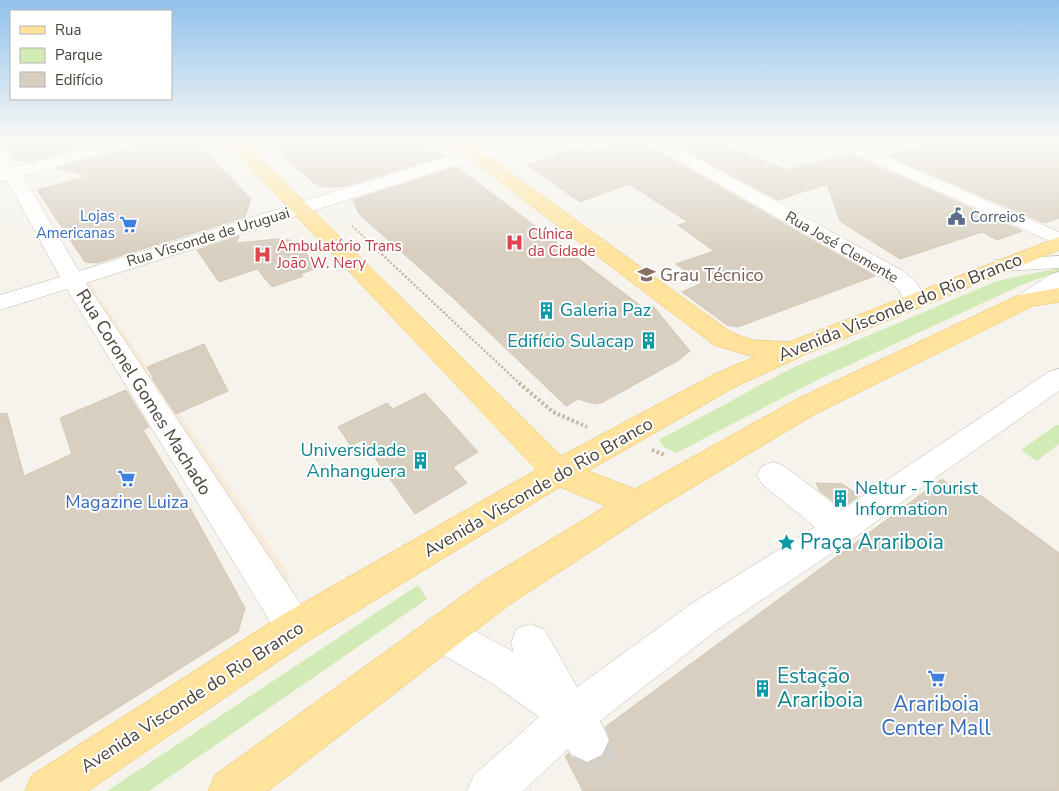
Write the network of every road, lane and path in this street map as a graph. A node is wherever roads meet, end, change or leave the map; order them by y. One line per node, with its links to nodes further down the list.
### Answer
1 (9, 179): 14 (street, Rua Coronel Gomes Machado)
2 (271, 179): 8 (main road)
3 (382, 179): 7 (street, Rua Visconde de Uruguai)
4 (507, 179): 19 (main road)
5 (723, 179): 17 (street, Rua José Clemente)
6 (923, 179): 9 (street)
7 (325, 200): 8 (street, Rua Visconde de Uruguai); 21 (path)
8 (300, 208): 14 (street, Rua Visconde de Uruguai); 23 (main road)
9 (1059, 239)
10 (1059, 243): 12 (main road, Avenida Visconde do Rio Branco)
11 (1059, 262): 12 (street)
12 (1004, 265): 17 (main road, Avenida Visconde do Rio Branco)
13 (1059, 279): 16 (street)
14 (73, 280): 18 (street, Rua Visconde de Uruguai); 27 (street, Rua Coronel Gomes Machado)
15 (1059, 295): 16 (main road)
16 (1027, 300): 22 (main road)
17 (914, 301): 19 (main road, Avenida Visconde do Rio Branco)
18 (0, 303)
19 (797, 348): 21 (main road, Avenida Visconde do Rio Branco)
20 (1052, 388): 26 (street)
21 (622, 438): 22 (path); 23 (main road, Avenida Visconde do Rio Branco)
22 (698, 468): 25 (main road)
23 (558, 473): 25 (main road); 27 (main road, Avenida Visconde do Rio Branco)
24 (773, 475): 26 (street)
25 (636, 504): 28 (main road)
26 (841, 529): 30 (street)
27 (295, 628): 31 (main road, Avenida Visconde do Rio Branco)
28 (443, 633): 30 (street); 32 (main road)
29 (530, 643): 30 (street)
30 (579, 728): 33 (street)
31 (48, 791)
32 (231, 791)
33 (490, 791)

